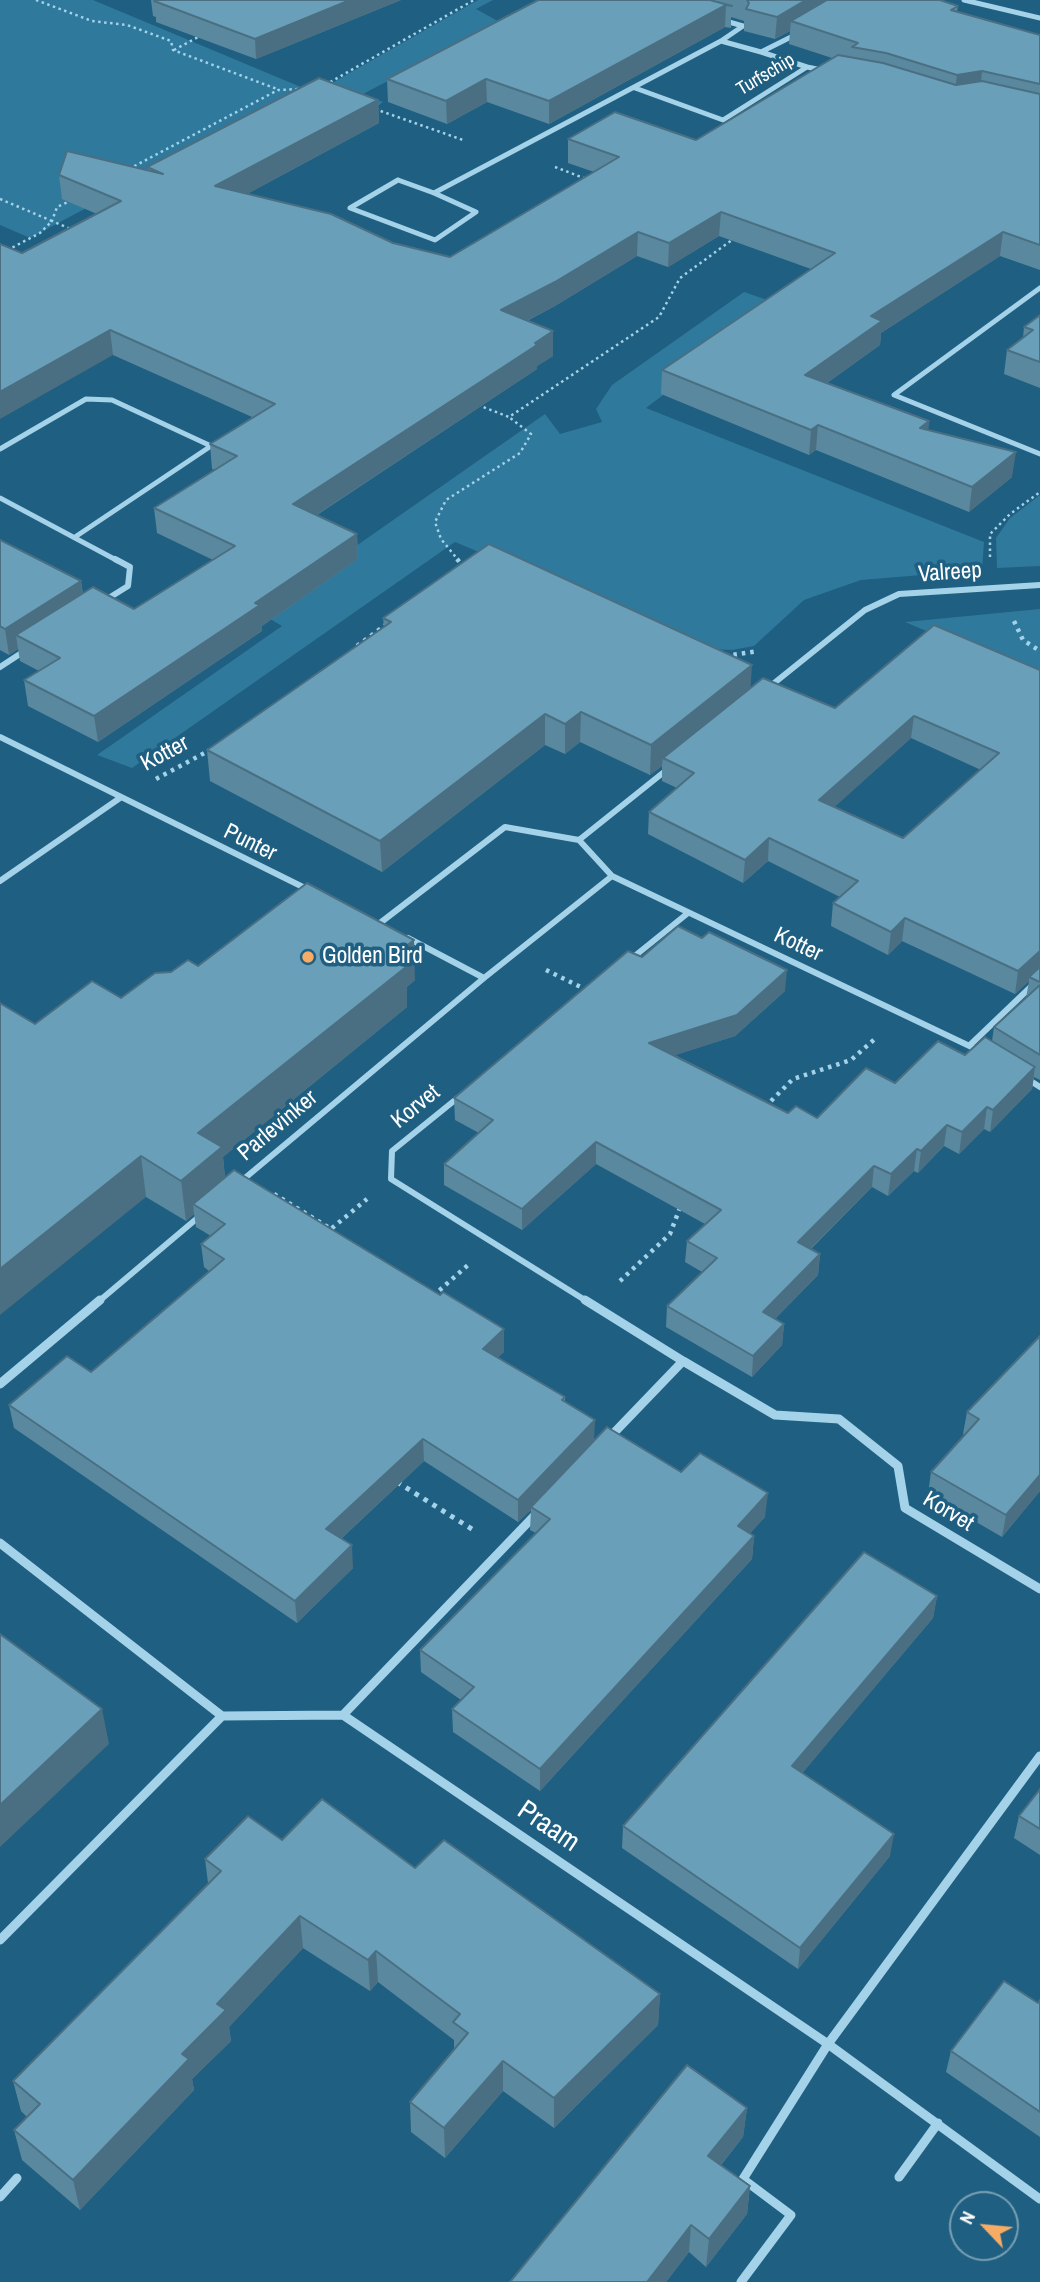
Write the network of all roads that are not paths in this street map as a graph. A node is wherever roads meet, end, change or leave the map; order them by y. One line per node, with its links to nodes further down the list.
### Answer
1 (964, 0): 3 (street)
2 (713, 18): 5 (street)
3 (1040, 18)
4 (806, 29): 6 (street, Turfschip)
5 (721, 41): 6 (street, Turfschip); 9 (street)
6 (761, 52): 7 (street)
7 (807, 67): 8 (street, Turfschip); 9 (street, Turfschip)
8 (829, 72)
9 (635, 88): 10 (street)
10 (434, 193): 10 (street)
11 (1040, 288): 13 (street)
12 (0, 449): 15 (street)
13 (1040, 454)
14 (0, 498): 15 (street)
15 (75, 537): 17 (street)
16 (1040, 584): 20 (street, Valreep)
17 (93, 608)
18 (35, 645): 19 (street)
19 (0, 667)
20 (764, 691)
21 (0, 737): 23 (street, Punter)
22 (677, 761): 24 (street)
23 (120, 798): 26 (street); 27 (street, Punter)
24 (579, 840): 25 (street, Kotter); 30 (street)
25 (612, 876): 28 (street, Kotter); 33 (street)
26 (0, 881)
27 (312, 892)
28 (688, 913): 35 (street); 36 (street, Kotter)
29 (368, 918): 30 (street)
30 (380, 923): 31 (street)
31 (391, 929)
32 (403, 935): 33 (street)
33 (485, 978): 41 (street, Parlevinker)
34 (1040, 978): 36 (street)
35 (591, 992)
36 (970, 1045): 37 (street, Kotter)
37 (993, 1059)
38 (1017, 1073): 39 (street)
39 (1040, 1087)
40 (466, 1092): 43 (street, Korvet)
41 (237, 1185)
42 (206, 1211): 44 (street)
43 (683, 1361): 45 (street); 48 (street, Korvet)
44 (0, 1384)
45 (607, 1440)
46 (540, 1509): 49 (street)
47 (0, 1543): 50 (street)
48 (1040, 1589)
49 (343, 1715): 50 (street); 53 (street, Praam)
50 (222, 1716): 52 (street)
51 (1040, 1756): 53 (street)
52 (0, 1940)
53 (828, 2044): 54 (street, Praam); 59 (street)
54 (938, 2123): 55 (street); 58 (street, Praam)
55 (899, 2177)
56 (18, 2178): 57 (street)
57 (0, 2197)
58 (1040, 2199)
59 (741, 2282)

